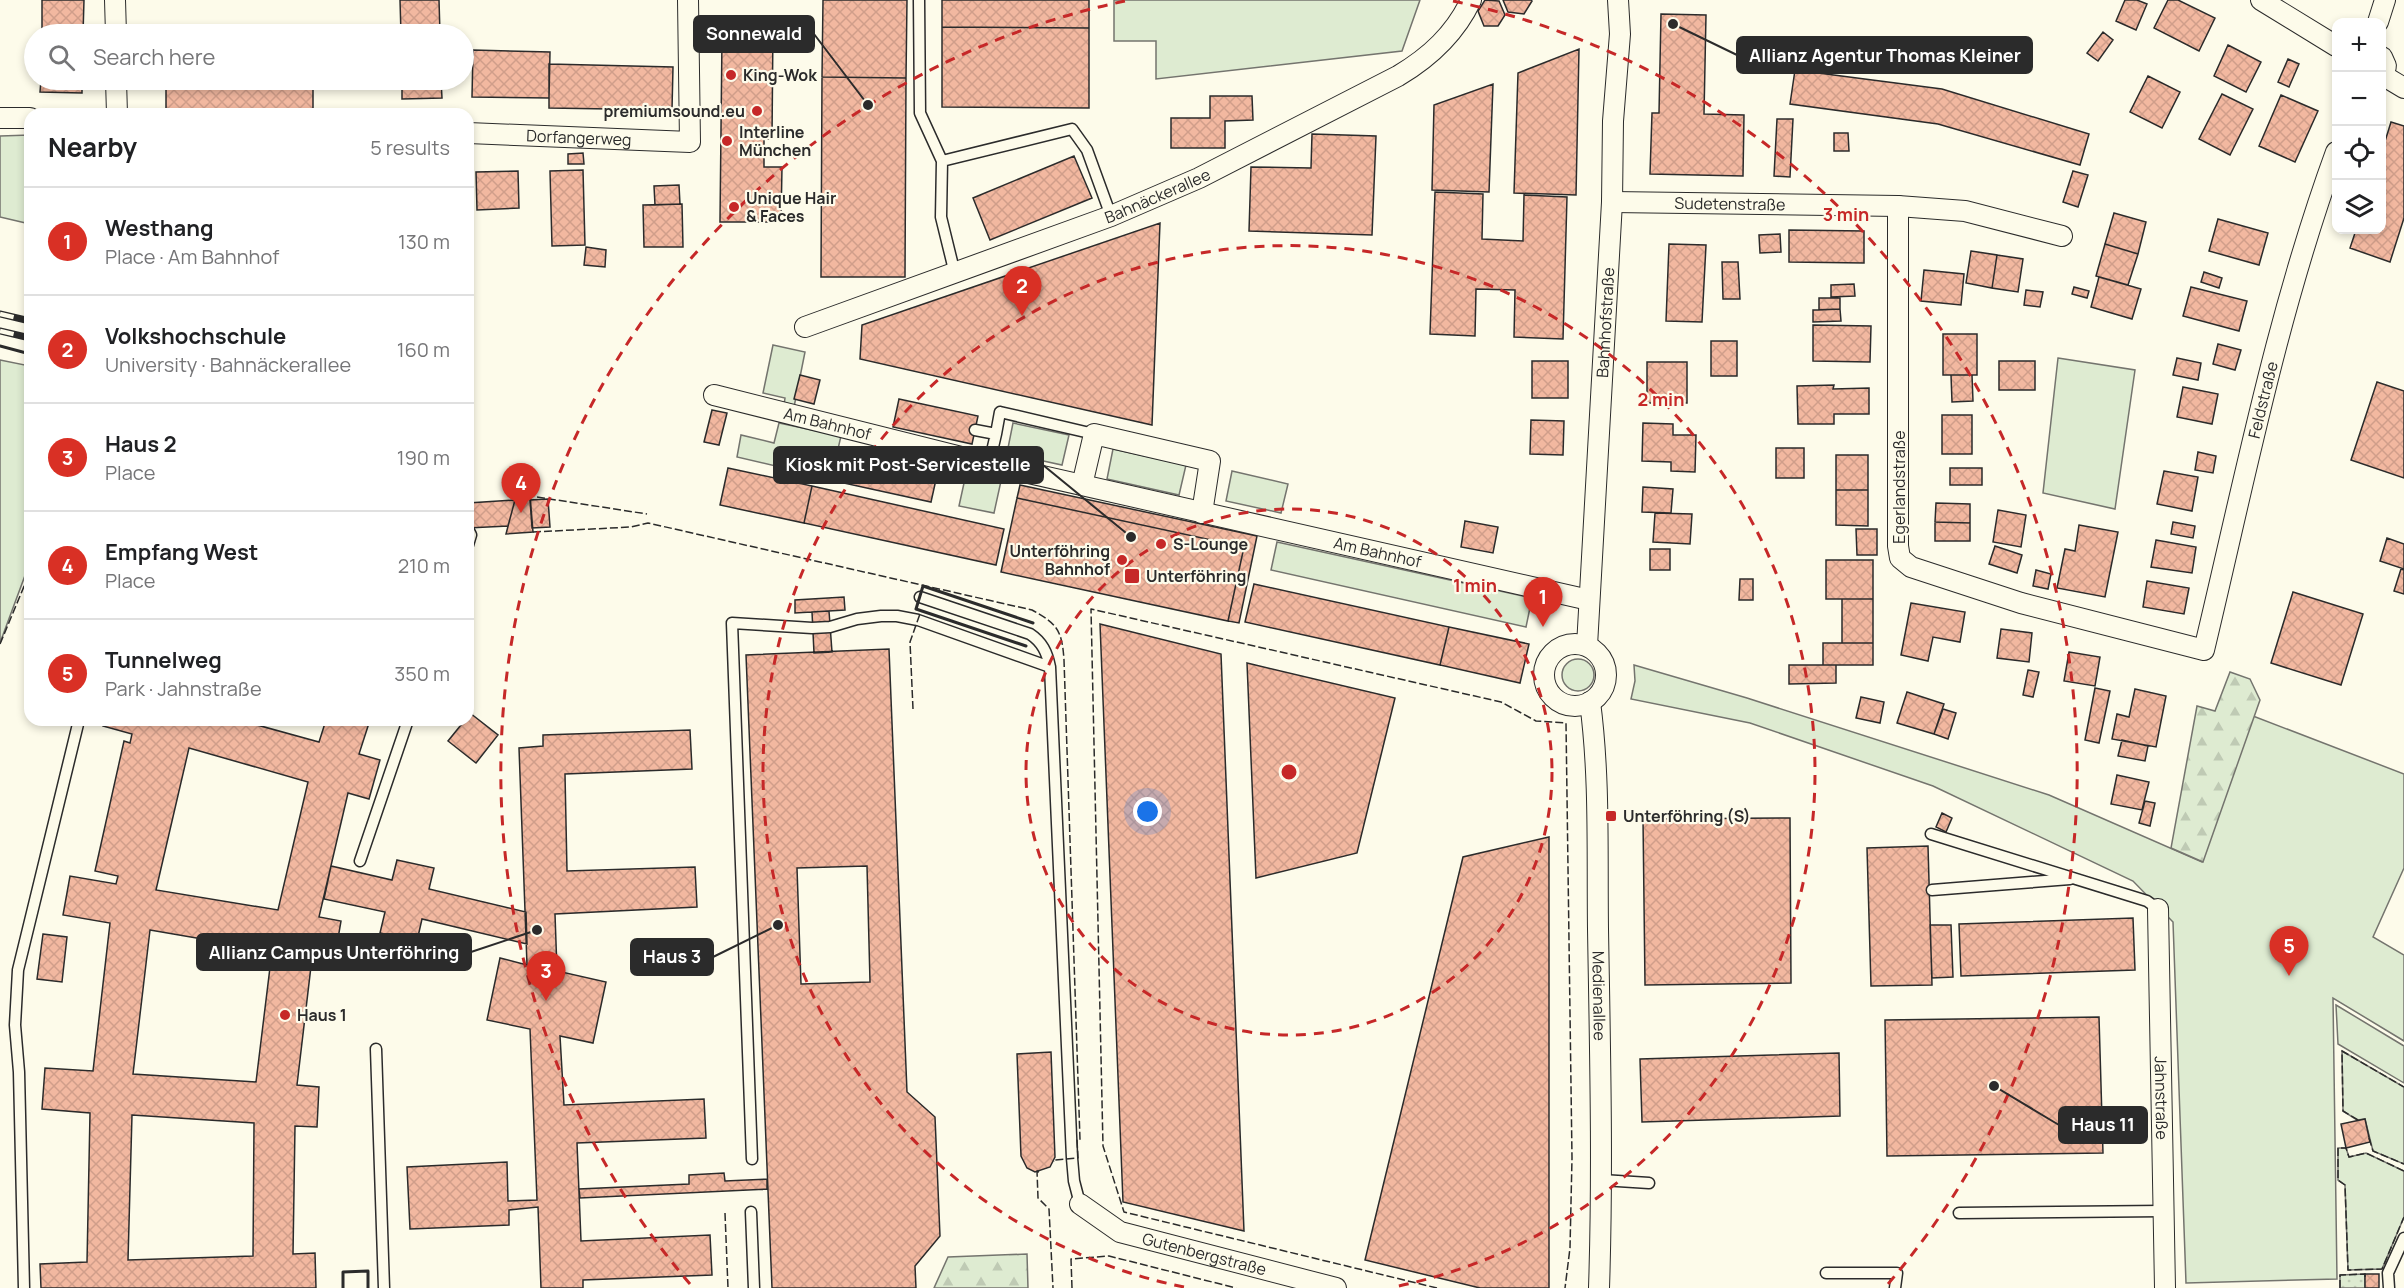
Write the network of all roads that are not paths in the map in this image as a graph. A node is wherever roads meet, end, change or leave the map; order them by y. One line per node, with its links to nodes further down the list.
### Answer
1 (115, 0): 9 (street)
2 (688, 0): 17 (street, Dorfangerweg)
3 (919, 0): 18 (lane)
4 (1471, 0): 22 (street, Bahnäckerallee)
5 (1618, 0): 20 (street, Bahnhofstraße)
6 (2261, 0): 10 (street)
7 (2385, 0): 8 (street)
8 (2379, 18)
9 (116, 24)
10 (2332, 42)
11 (2384, 72): 12 (street)
12 (2404, 88)
13 (116, 90): 14 (street)
14 (117, 108)
15 (0, 118): 16 (street)
16 (24, 118)
17 (474, 134)
18 (942, 161): 22 (lane); 24 (lane)
19 (2332, 165): 36 (street, Feldstraße)
20 (1612, 202): 21 (street, Sudetenstraße); 34 (street, Bahnhofstraße)
21 (1898, 206): 23 (street, Sudetenstraße); 36 (street, Egerlandstraße)
22 (1111, 216): 24 (street, Bahnäckerallee)
23 (2062, 236)
24 (955, 274): 25 (street, Bahnäckerallee)
25 (805, 327)
26 (714, 395): 30 (street, Am Bahnhof)
27 (975, 430): 28 (lane)
28 (996, 434): 29 (lane); 30 (lane)
29 (1094, 434): 31 (street); 32 (street)
30 (989, 464): 31 (street, Am Bahnhof)
31 (1082, 485): 32 (street, Am Bahnhof)
32 (1202, 513): 34 (street, Am Bahnhof)
33 (920, 597): 37 (lane)
34 (1589, 600): 35 (street, Bahnhofstraße)
35 (1587, 646): 38 (street); 38 (street)
36 (2204, 650)
37 (1050, 667): 47 (lane); 50 (lane)
38 (1590, 702): 48 (street, Medienallee)
39 (78, 726): 56 (lane)
40 (406, 726): 42 (lane)
41 (1931, 834): 43 (lane)
42 (360, 861)
43 (2076, 879): 44 (lane); 45 (lane)
44 (1932, 890)
45 (2158, 909): 51 (street, Jahnstraße)
46 (376, 1049): 57 (lane)
47 (752, 1159)
48 (1602, 1180): 49 (lane); 60 (street, Medienallee)
49 (1649, 1183)
50 (1080, 1204): 59 (street, Gutenbergstraße)
51 (2164, 1211): 53 (lane); 62 (street, Jahnstraße)
52 (751, 1212): 58 (lane)
53 (1959, 1212)
54 (2404, 1238): 63 (lane)
55 (1826, 1273): 61 (lane)
56 (24, 1288)
57 (384, 1288)
58 (754, 1288)
59 (1336, 1288)
60 (1599, 1288)
61 (1895, 1288)
62 (2165, 1288)
63 (2389, 1288)

